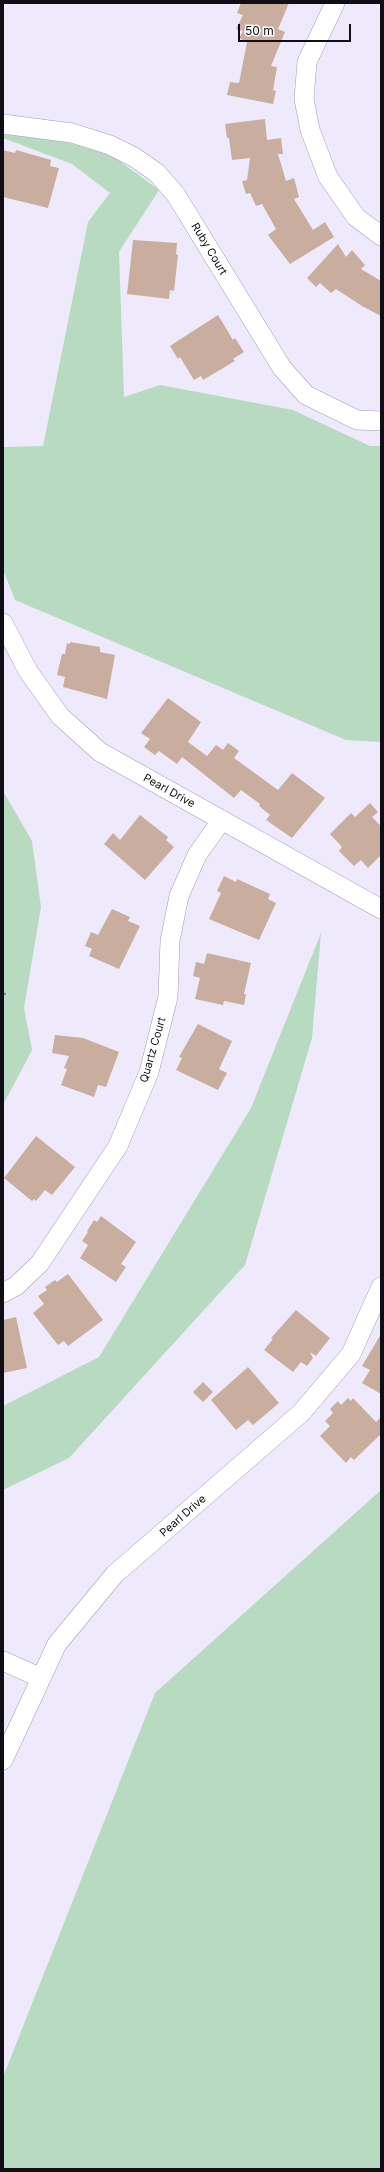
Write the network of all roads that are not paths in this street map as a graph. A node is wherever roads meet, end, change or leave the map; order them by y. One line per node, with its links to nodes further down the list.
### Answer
1 (335, 3): 3 (street)
2 (3, 124): 4 (street, Ruby Court)
3 (381, 236)
4 (381, 421)
5 (3, 623): 6 (street, Pearl Drive)
6 (221, 821): 7 (street, Pearl Drive); 9 (street, Quartz Court)
7 (381, 909)
8 (381, 1286): 11 (street, Pearl Drive)
9 (3, 1293)
10 (3, 1661): 11 (street)
11 (41, 1678): 12 (street, Pearl Drive)
12 (3, 1760)

